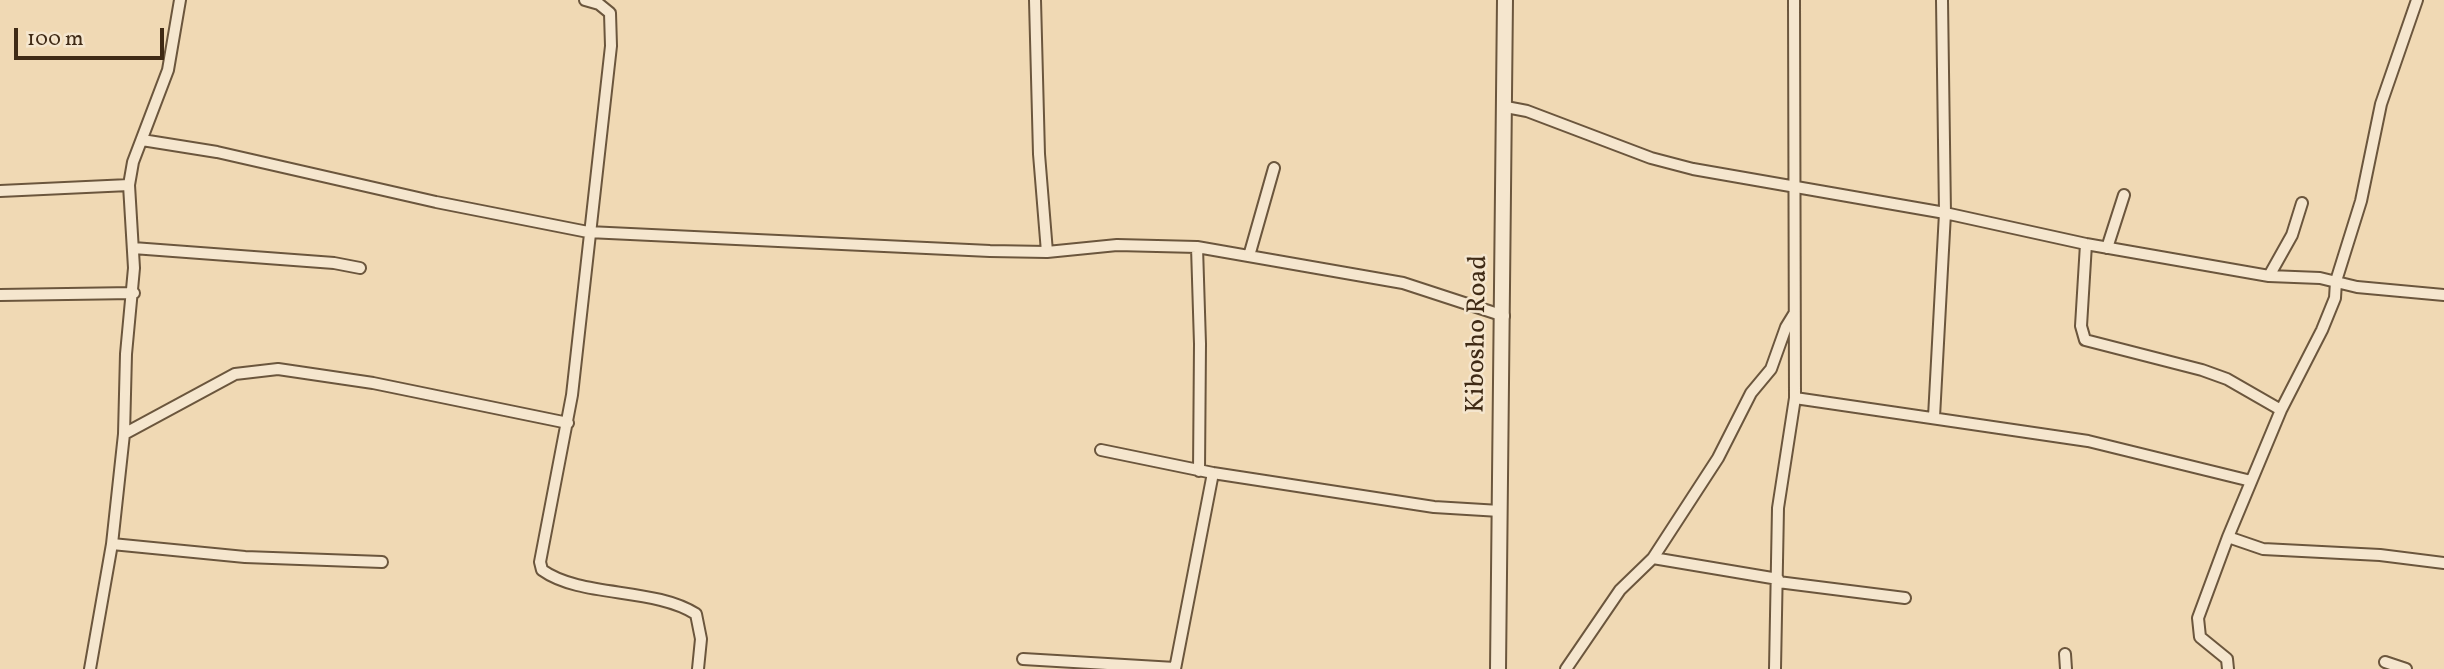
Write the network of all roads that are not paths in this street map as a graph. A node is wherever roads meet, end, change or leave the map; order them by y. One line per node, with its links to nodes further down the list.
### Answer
1 (180, 0): 9 (street)
2 (586, 0): 17 (street)
3 (1035, 0): 22 (street)
4 (1505, 0): 8 (street, Kibosho Road)
5 (1794, 0): 12 (street)
6 (1942, 0): 16 (street)
7 (2417, 0): 26 (street)
8 (1506, 107): 12 (street); 31 (street, Kibosho Road)
9 (142, 140): 11 (street); 17 (street)
10 (1274, 168): 23 (street)
11 (129, 185): 13 (street); 20 (street)
12 (1796, 188): 16 (street); 30 (street)
13 (0, 191)
14 (2124, 195): 21 (street)
15 (2302, 203): 25 (street)
16 (1945, 213): 18 (street); 34 (street)
17 (589, 232): 22 (street); 35 (street)
18 (2086, 244): 21 (street); 33 (street)
19 (1197, 247): 22 (street); 23 (street); 38 (street)
20 (134, 248): 24 (street); 27 (street)
21 (2108, 248): 25 (street)
22 (1047, 252)
23 (1249, 256): 31 (street)
24 (360, 268)
25 (2269, 276): 26 (street)
26 (2336, 281): 29 (street); 33 (street)
27 (134, 293): 28 (street); 36 (street)
28 (0, 295)
29 (2444, 295)
30 (1794, 314): 32 (street); 44 (street)
31 (1504, 316): 41 (street, Kibosho Road)
32 (1795, 398): 34 (street); 47 (street)
33 (2281, 411): 40 (street)
34 (1934, 418): 40 (street)
35 (568, 423): 36 (street); 54 (street)
36 (124, 434): 43 (street)
37 (1101, 450): 38 (street)
38 (1199, 471): 39 (street)
39 (1213, 473): 41 (street); 52 (street)
40 (2251, 481): 42 (street)
41 (1500, 511): 55 (street, Kibosho Road)
42 (2228, 537): 46 (street); 59 (street)
43 (112, 544): 45 (street); 53 (street)
44 (1653, 558): 47 (street); 56 (street)
45 (382, 562)
46 (2444, 563)
47 (1778, 580): 48 (street); 57 (street)
48 (1905, 598)
49 (2065, 654): 58 (street)
50 (1023, 659): 52 (street)
51 (2385, 662): 60 (street)
52 (1175, 668)
53 (90, 669)
54 (698, 669)
55 (1498, 669)
56 (1566, 669)
57 (1775, 669)
58 (2066, 669)
59 (2228, 669)
60 (2406, 669)

